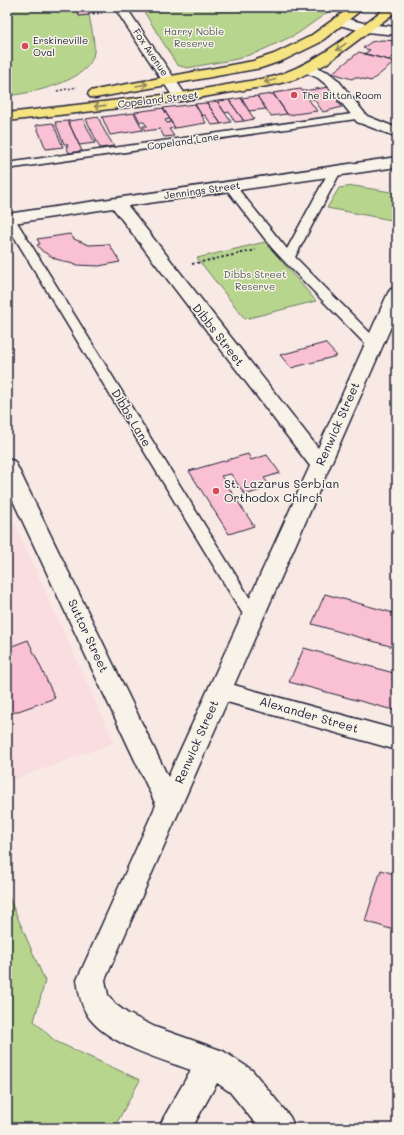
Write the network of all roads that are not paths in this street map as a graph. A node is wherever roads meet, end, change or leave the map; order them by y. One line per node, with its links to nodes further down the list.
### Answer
1 (120, 7): 8 (street, Fox Avenue)
2 (359, 7): 4 (main road, Copeland Street)
3 (395, 7): 5 (main road, Copeland Street)
4 (340, 21): 5 (street); 8 (main road, Copeland Street)
5 (366, 28): 6 (street); 7 (main road, Copeland Street, one-way to 7)
6 (397, 31)
7 (307, 68): 9 (main road, Copeland Street, one-way to 9); 11 (street)
8 (170, 80): 9 (street, Fox Avenue); 10 (main road, Copeland Street, one-way to 8)
9 (180, 97): 12 (main road, Copeland Street, one-way to 12)
10 (7, 110)
11 (359, 116): 13 (street); 15 (lane, Copeland Lane)
12 (7, 117)
13 (397, 133)
14 (397, 162): 16 (street, Jennings Street)
15 (7, 166)
16 (335, 171): 17 (street, Jennings Street); 20 (lane)
17 (230, 186): 18 (street, Jennings Street); 20 (lane)
18 (117, 203): 19 (street, Jennings Street); 23 (street, Dibbs Street)
19 (8, 219): 25 (lane, Dibbs Lane)
20 (288, 258): 22 (lane)
21 (397, 293): 22 (street, Renwick Street)
22 (374, 346): 23 (street, Renwick Street)
23 (320, 465): 25 (street, Renwick Street)
24 (9, 476): 28 (street, Suttor Street)
25 (253, 617): 26 (street, Renwick Street)
26 (220, 691): 27 (street, Alexander Street); 28 (street, Renwick Street)
27 (397, 740)
28 (169, 805): 29 (street, Renwick Street)
29 (212, 1062): 30 (street); 31 (street, Renwick Street)
30 (175, 1128)
31 (279, 1128)

